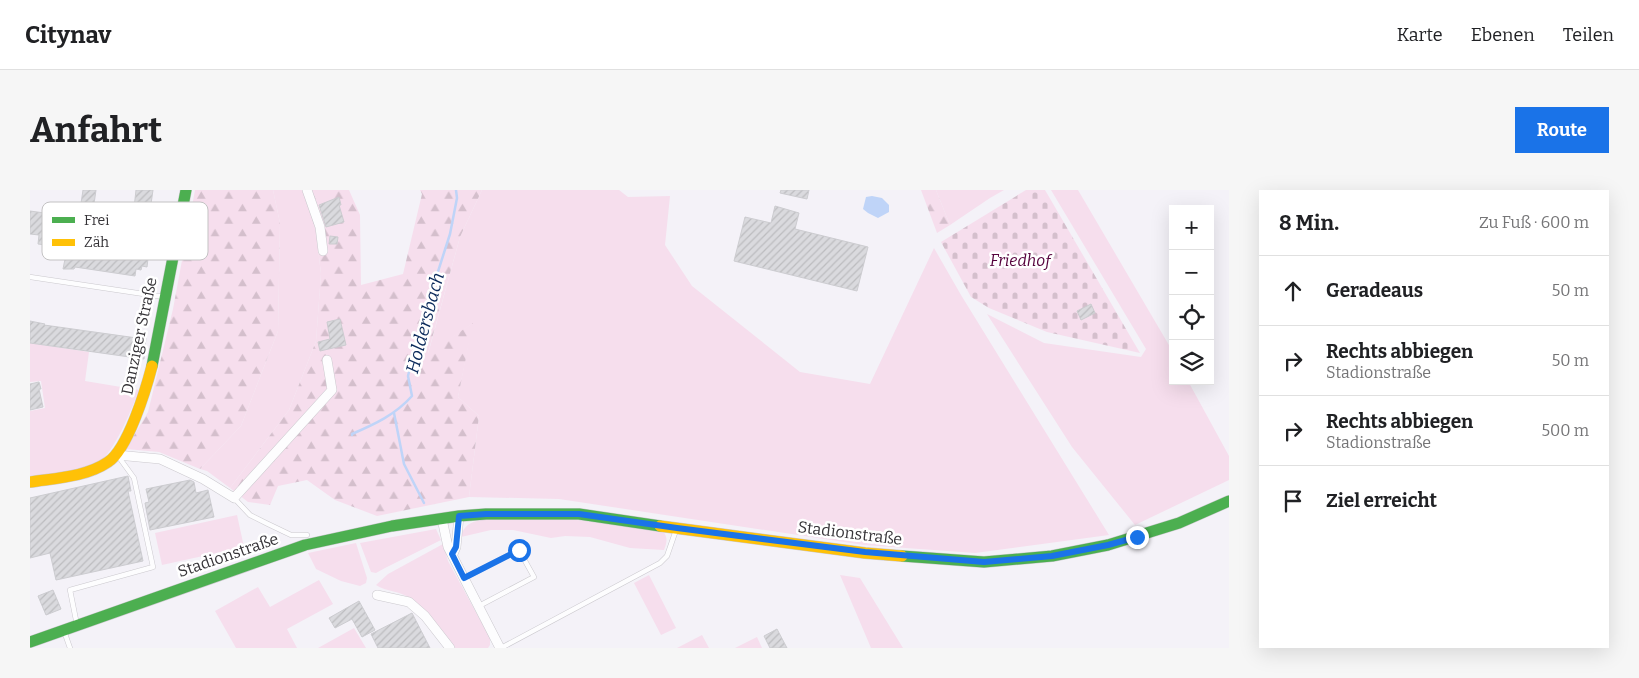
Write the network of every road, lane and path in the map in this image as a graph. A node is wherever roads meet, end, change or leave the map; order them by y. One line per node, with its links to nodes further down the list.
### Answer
1 (307, 190): 2 (street)
2 (323, 251)
3 (172, 260): 5 (street, Danziger Straße)
4 (30, 277): 5 (lane)
5 (164, 297): 7 (street, Danziger Straße)
6 (327, 360): 9 (street)
7 (118, 455): 8 (street); 9 (street); 19 (lane)
8 (30, 482)
9 (234, 498): 14 (lane)
10 (1229, 501): 13 (street, Stadionstraße)
11 (459, 516): 12 (street, Stadionstraße); 13 (street, Stadionstraße); 15 (street)
12 (442, 519): 15 (street); 19 (street, Stadionstraße)
13 (677, 528): 24 (lane)
14 (307, 535)
15 (452, 554): 16 (street)
16 (464, 578): 18 (street); 18 (lane)
17 (377, 595): 23 (street)
18 (479, 606): 24 (street)
19 (77, 625): 20 (street, Stadionstraße)
20 (64, 630): 21 (street, Stadionstraße); 22 (lane)
21 (30, 642)
22 (70, 648)
23 (450, 648)
24 (501, 648)

